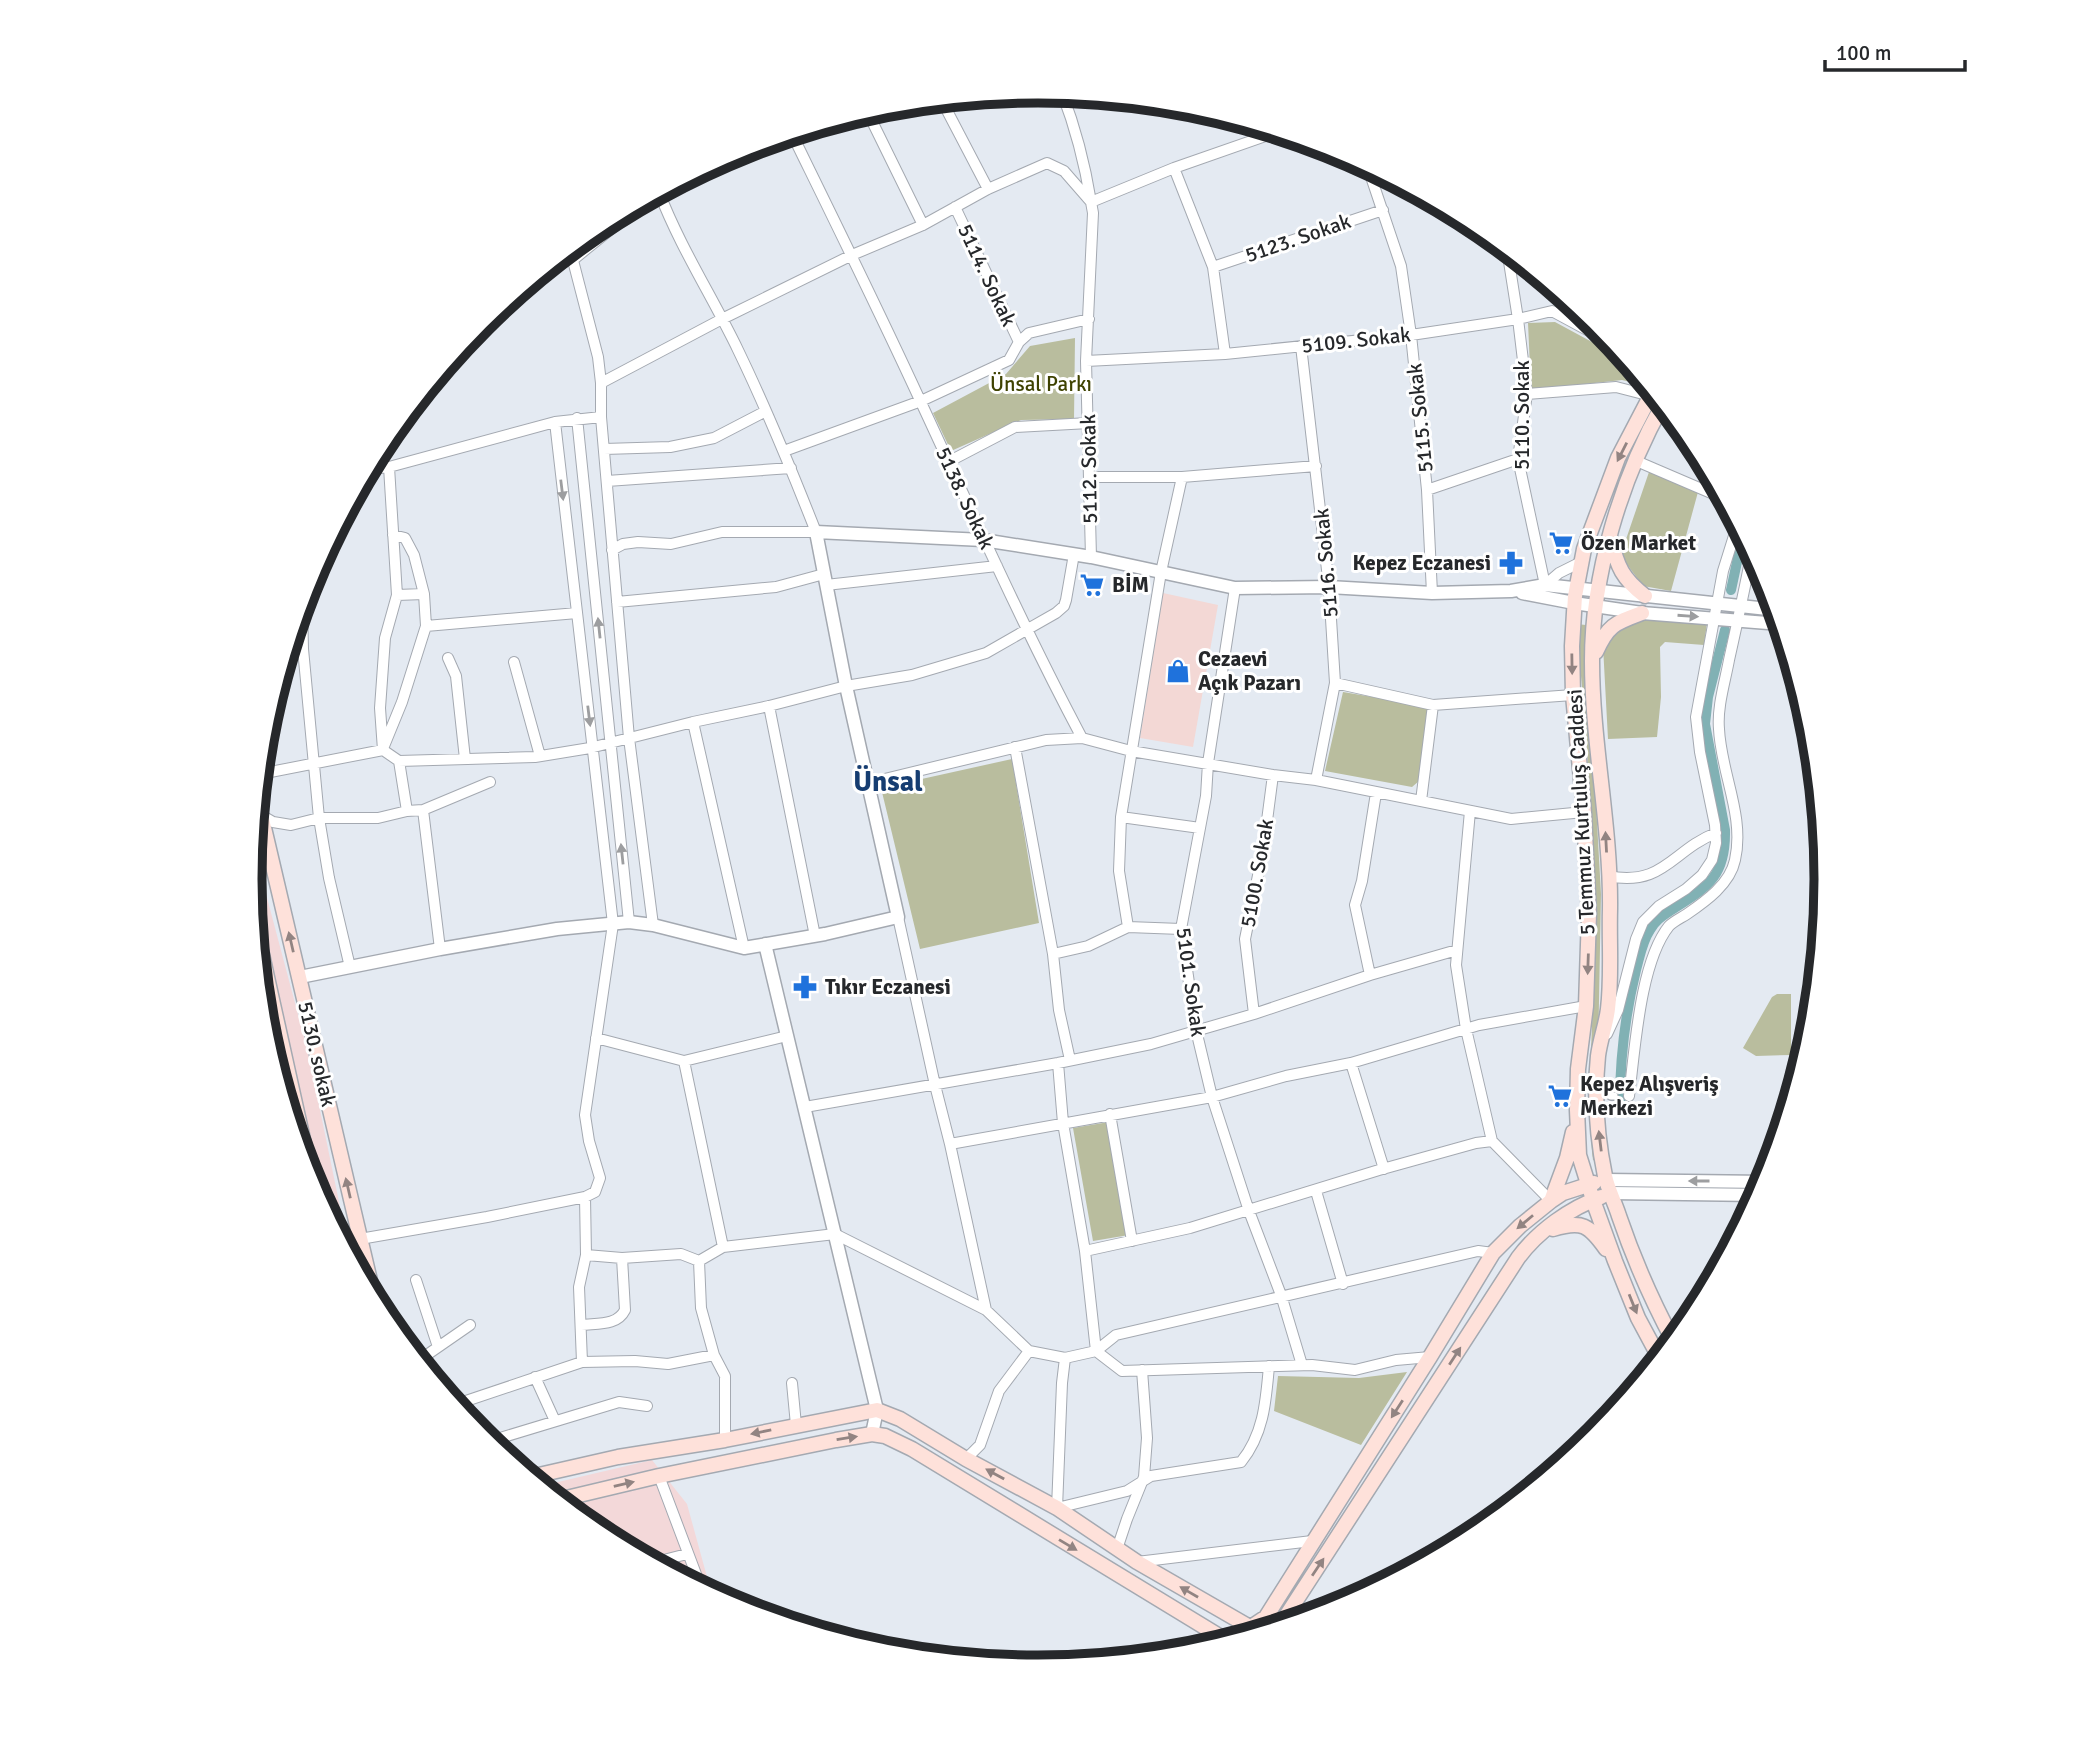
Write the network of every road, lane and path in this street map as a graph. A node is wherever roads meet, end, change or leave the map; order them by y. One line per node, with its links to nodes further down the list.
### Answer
1 (1067, 104): 11 (street, 5112. Sokak)
2 (947, 109): 8 (street)
3 (872, 122): 13 (street)
4 (1263, 137): 6 (street)
5 (796, 142): 14 (street, 5138. Sokak)
6 (1174, 168): 11 (street); 17 (street)
7 (1372, 178): 12 (street, 5115. Sokak)
8 (988, 189): 10 (street); 11 (street)
9 (663, 200): 18 (street)
10 (955, 207): 13 (street); 23 (street, 5114. Sokak)
11 (1092, 207): 19 (street, 5112. Sokak)
12 (1383, 209): 17 (street, 5123. Sokak); 22 (street, 5115. Sokak)
13 (923, 225): 14 (street)
14 (852, 255): 18 (street); 30 (street, 5138. Sokak)
15 (573, 259): 27 (street)
16 (1509, 263): 20 (street, 5110. Sokak)
17 (1213, 267): 25 (street)
18 (722, 319): 27 (street); 33 (street)
19 (1089, 319): 23 (street); 26 (street, 5112. Sokak)
20 (1518, 319): 21 (street, 5109. Sokak); 22 (street, 5109. Sokak); 28 (street, 5110. Sokak)
21 (1584, 328)
22 (1411, 335): 24 (street, 5109. Sokak); 50 (street, 5115. Sokak)
23 (1019, 342): 30 (street)
24 (1301, 346): 25 (street, 5109. Sokak); 43 (street, 5116. Sokak)
25 (1225, 355): 26 (street, 5109. Sokak)
26 (1086, 361): 37 (street, 5112. Sokak)
27 (601, 383): 34 (street)
28 (1527, 394): 29 (street); 40 (street, 5110. Sokak)
29 (1643, 394)
30 (921, 401): 39 (street); 42 (street, 5138. Sokak)
31 (1652, 404): 60 (main road, 5 Temmuz Kurtuluş Caddesi, one-way to 60)
32 (1653, 406): 41 (main road, 5 Temmuz Kurtuluş Caddesi)
33 (766, 411): 38 (street); 39 (street)
34 (601, 417): 35 (street); 38 (street)
35 (577, 418): 36 (street); 100 (street, one-way to 35)
36 (555, 422): 44 (street); 81 (street, one-way to 81)
37 (1089, 423): 42 (street); 47 (street, 5112. Sokak)
38 (604, 450): 49 (street)
39 (783, 451): 46 (street)
40 (1518, 459): 50 (street); 65 (street, 5110. Sokak)
41 (1634, 460): 51 (street); 55 (main road, 5 Temmuz Kurtuluş Caddesi)
42 (948, 462): 56 (street, 5138. Sokak)
43 (1316, 466): 48 (street); 66 (street, 5116. Sokak)
44 (389, 467): 45 (street); 53 (street)
45 (381, 468)
46 (791, 468): 49 (street); 52 (street)
47 (1090, 477): 48 (street); 59 (street, 5112. Sokak)
48 (1182, 477): 63 (street)
49 (607, 481): 57 (street)
50 (1427, 490): 71 (street, 5115. Sokak)
51 (1712, 494)
52 (817, 532): 56 (street); 57 (street); 64 (street)
53 (393, 535): 72 (street); 73 (street)
54 (1734, 535): 77 (street)
55 (1611, 537): 69 (main road, 5 Temmuz Kurtuluş Caddesi); 74 (main road)
56 (983, 540): 58 (street); 61 (street, 5138. Sokak)
57 (612, 550): 75 (street)
58 (1074, 554): 59 (street); 87 (street)
59 (1091, 557): 63 (street)
60 (1581, 562): 65 (street); 67 (main road, 5 Temmuz Kurtuluş Caddesi)
61 (997, 566): 64 (street); 87 (street, 5138. Sokak)
62 (1749, 566): 78 (street)
63 (1161, 572): 68 (street); 104 (street)
64 (825, 579): 75 (street); 93 (street)
65 (1544, 582): 67 (street); 70 (street)
66 (1329, 587): 68 (street); 71 (street); 92 (street, 5116. Sokak)
67 (1576, 587): 69 (street); 76 (main road, 5 Temmuz Kurtuluş Caddesi)
68 (1235, 588): 109 (street, 5101. Sokak)
69 (1597, 590): 74 (street); 79 (main road, 5 Temmuz Kurtuluş Caddesi)
70 (1511, 591): 71 (street); 76 (street)
71 (1432, 593)
72 (424, 594): 73 (street); 86 (street)
73 (397, 595): 103 (street)
74 (1645, 596): 77 (street)
75 (617, 603): 98 (street)
76 (1574, 603): 79 (street); 94 (main road, 5 Temmuz Kurtuluş Caddesi, one-way to 94)
77 (1718, 603): 78 (street); 83 (street)
78 (1741, 606): 80 (street); 84 (street)
79 (1596, 607): 82 (street); 90 (main road, 5 Temmuz Kurtuluş Caddesi)
80 (1766, 609)
81 (577, 613): 86 (street); 101 (street, one-way to 101)
82 (1642, 614): 83 (street, one-way to 83); 90 (main road)
83 (1715, 618): 84 (street); 126 (street)
84 (1738, 620): 85 (street); 157 (street)
85 (1771, 623)
86 (426, 626): 103 (street)
87 (1028, 629): 93 (street); 99 (street, 5138. Sokak)
88 (303, 631): 108 (street)
89 (447, 658): 106 (street)
90 (1592, 659): 127 (main road, 5 Temmuz Kurtuluş Caddesi, one-way to 90)
91 (514, 662): 105 (street)
92 (1335, 683): 95 (street); 112 (street, 5116. Sokak)
93 (846, 686): 96 (street); 114 (street)
94 (1573, 695): 95 (street); 120 (main road, 5 Temmuz Kurtuluş Caddesi)
95 (1433, 705): 116 (street)
96 (769, 706): 97 (street); 134 (street)
97 (693, 722): 98 (street); 136 (street)
98 (629, 738): 100 (street); 131 (street)
99 (1082, 738): 102 (street); 104 (street)
100 (611, 742): 101 (street); 129 (street, one-way to 100)
101 (592, 747): 105 (street); 130 (street)
102 (1015, 747): 114 (street); 139 (street)
103 (383, 750): 107 (street); 108 (street)
104 (1131, 751): 109 (street); 122 (street)
105 (540, 756): 106 (street)
106 (465, 760): 107 (street)
107 (399, 761): 118 (street)
108 (313, 763): 110 (street); 123 (street)
109 (1208, 763): 111 (street); 124 (street, 5101. Sokak)
110 (270, 772)
111 (1273, 775): 112 (street); 145 (street, 5100. Sokak)
112 (1316, 780): 115 (street)
113 (490, 782): 117 (street)
114 (868, 783): 128 (street)
115 (1376, 793): 116 (street); 141 (street)
116 (1421, 801): 119 (street)
117 (423, 810): 118 (street); 137 (street)
118 (407, 811): 123 (street)
119 (1470, 811): 120 (street); 138 (street)
120 (1584, 812): 143 (main road, 5 Temmuz Kurtuluş Caddesi, one-way to 143)
121 (265, 816): 123 (street)
122 (1121, 817): 124 (street); 132 (street)
123 (319, 818): 140 (street)
124 (1199, 828): 133 (street, 5101. Sokak)
125 (264, 831): 142 (main road, 5130. sokak, one-way to 125)
126 (1716, 833): 127 (street); 150 (street)
127 (1608, 876): 150 (main road, 5 Temmuz Kurtuluş Caddesi)
128 (898, 917): 134 (street); 156 (street)
129 (629, 922): 130 (street); 131 (street)
130 (613, 924): 137 (street); 149 (street)
131 (653, 925): 136 (street)
132 (1128, 928): 133 (street); 139 (street)
133 (1181, 929): 147 (street, 5101. Sokak)
134 (815, 936): 135 (street)
135 (765, 944): 136 (street); 148 (street)
136 (744, 948)
137 (440, 949): 140 (street)
138 (1457, 950): 141 (street); 146 (street)
139 (1053, 954): 151 (street)
140 (350, 967): 142 (street)
141 (1370, 975): 145 (street)
142 (300, 977): 177 (main road, 5130. sokak, one-way to 142)
143 (1586, 1006): 146 (street); 160 (main road, 5 Temmuz Kurtuluş Caddesi)
144 (273, 1009): 155 (main road)
145 (1254, 1014): 147 (street)
146 (1466, 1029): 154 (street); 163 (street)
147 (1196, 1030): 151 (street); 158 (street, 5101. Sokak)
148 (788, 1036): 152 (street); 159 (street)
149 (596, 1038): 152 (street); 171 (street)
150 (1598, 1055): 168 (main road, 5 Temmuz Kurtuluş Caddesi, one-way to 150)
151 (1070, 1060): 153 (street)
152 (684, 1061): 179 (street)
153 (1058, 1063): 156 (street); 162 (street)
154 (1351, 1063): 158 (street); 165 (street)
155 (287, 1073)
156 (935, 1085): 159 (street); 164 (street)
157 (1629, 1096)
158 (1212, 1097): 161 (street); 174 (street, 5101. Sokak)
159 (804, 1107): 176 (street)
160 (1577, 1110): 167 (main road, 5 Temmuz Kurtuluş Caddesi); 173 (main road)
161 (1110, 1114): 162 (street); 178 (street)
162 (1063, 1123): 164 (street); 180 (street)
163 (1492, 1141): 165 (street); 173 (street)
164 (950, 1144): 190 (street)
165 (1384, 1168): 169 (street)
166 (1754, 1182): 168 (street, one-way to 168)
167 (1588, 1185): 168 (main road); 172 (main road, 5 Temmuz Kurtuluş Caddesi); 173 (main road)
168 (1609, 1187): 170 (street); 172 (main road); 193 (main road, 5 Temmuz Kurtuluş Caddesi)
169 (1316, 1191): 174 (street); 188 (street)
170 (1748, 1194)
171 (585, 1197): 177 (street); 182 (street)
172 (1593, 1200): 175 (main road); 185 (main road, 5 Temmuz Kurtuluş Caddesi)
173 (1551, 1201): 181 (main road, one-way to 181)
174 (1249, 1211): 178 (street); 189 (street, 5101. Sokak)
175 (1542, 1232): 185 (main road); 228 (main road, one-way to 175)
176 (835, 1234): 179 (street); 190 (street); 210 (street)
177 (360, 1240): 186 (main road, 5130. sokak)
178 (1132, 1241): 180 (street)
179 (723, 1247): 184 (street)
180 (1085, 1251): 197 (street)
181 (1493, 1254): 188 (street); 200 (main road)
182 (586, 1255): 183 (street); 192 (street)
183 (622, 1258): 184 (street); 192 (street)
184 (699, 1261): 198 (street)
185 (1615, 1261): 195 (main road, 5 Temmuz Kurtuluş Caddesi, one-way to 195)
186 (367, 1270)
187 (416, 1280): 194 (street)
188 (1343, 1284): 189 (street)
189 (1281, 1295): 197 (street); 203 (street, 5101. Sokak)
190 (986, 1310): 196 (street)
191 (470, 1325): 194 (street)
192 (582, 1325): 202 (street)
193 (1669, 1332)
194 (439, 1347): 199 (street)
195 (1655, 1350)
196 (1029, 1351): 201 (street); 216 (street)
197 (1096, 1351): 201 (street); 205 (street)
198 (714, 1355): 202 (street); 215 (street)
199 (426, 1356)
200 (1430, 1357): 203 (street); 222 (main road, one-way to 222)
201 (1065, 1358): 221 (street)
202 (582, 1362): 206 (street)
203 (1302, 1365): 204 (street)
204 (1269, 1366): 205 (street); 219 (street)
205 (1142, 1370): 219 (street)
206 (535, 1377): 208 (street); 211 (street)
207 (792, 1383): 212 (street)
208 (465, 1401)
209 (647, 1406): 211 (street)
210 (877, 1410): 212 (main road); 213 (street); 216 (main road)
211 (555, 1421): 214 (street)
212 (796, 1425): 215 (main road, one-way to 215)
213 (872, 1434): 218 (main road, one-way to 213); 231 (main road, one-way to 231)
214 (500, 1438)
215 (725, 1440): 217 (main road)
216 (966, 1459): 221 (main road, one-way to 216)
217 (541, 1474)
218 (659, 1476): 220 (main road, one-way to 218); 224 (street)
219 (1142, 1482): 221 (street); 223 (street)
220 (569, 1497)
221 (1057, 1508): 223 (main road)
222 (1312, 1541): 226 (street); 229 (main road)
223 (1117, 1549): 226 (main road)
224 (688, 1554): 225 (street); 227 (street)
225 (665, 1560)
226 (1137, 1562): 230 (main road, one-way to 226)
227 (697, 1577)
228 (1287, 1615)
229 (1261, 1623)
230 (1253, 1625)
231 (1216, 1635)

